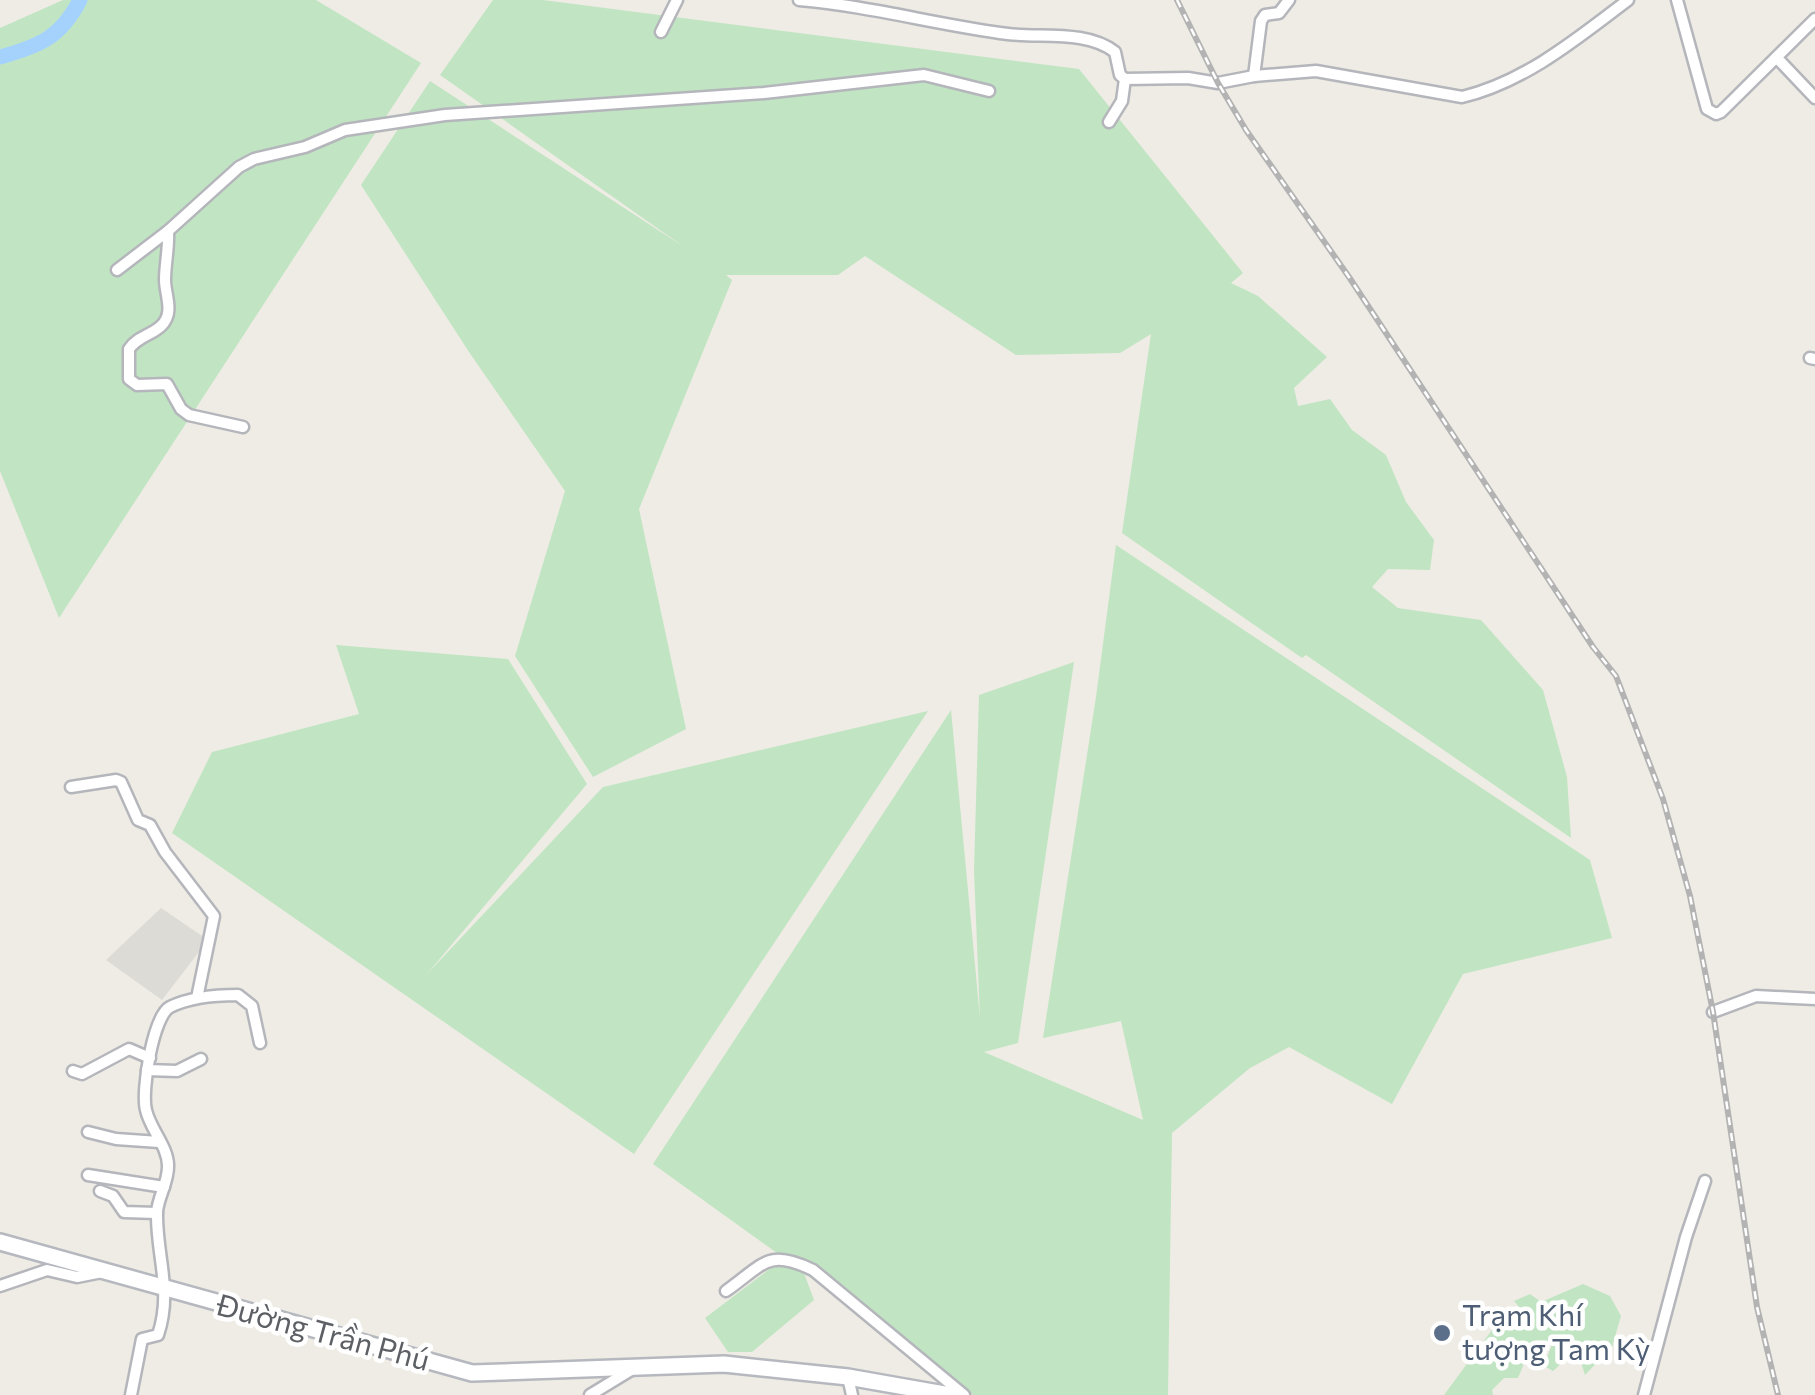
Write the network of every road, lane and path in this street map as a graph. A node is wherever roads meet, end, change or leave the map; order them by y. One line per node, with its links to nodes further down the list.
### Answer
1 (678, 0): 8 (street)
2 (799, 0): 6 (street)
3 (1289, 0): 10 (street)
4 (1628, 0): 10 (street)
5 (1677, 0): 9 (street)
6 (828, 1): 11 (street)
7 (1815, 20): 9 (street)
8 (661, 32)
9 (1777, 58): 13 (street)
10 (1254, 76): 11 (street)
11 (1125, 79): 14 (street)
12 (988, 91): 15 (street)
13 (1815, 98)
14 (1109, 122)
15 (168, 232): 16 (street); 17 (street)
16 (118, 270)
17 (243, 427)
18 (70, 787): 19 (street)
19 (198, 998): 22 (street); 24 (street)
20 (1815, 999): 21 (street)
21 (1713, 1012)
22 (260, 1043)
23 (201, 1060): 24 (street)
24 (148, 1064): 25 (street); 27 (street)
25 (73, 1071)
26 (88, 1132): 27 (street)
27 (159, 1142): 30 (street)
28 (88, 1175): 30 (street)
29 (1705, 1181): 45 (street)
30 (164, 1188): 32 (street)
31 (100, 1191): 32 (street)
32 (157, 1214): 36 (street)
33 (0, 1242): 34 (main road, Đường Trần Phú)
34 (103, 1272): 35 (street); 36 (main road, Đường Trần Phú)
35 (0, 1286)
36 (164, 1288): 38 (main road, Đường Trần Phú); 40 (street)
37 (726, 1291): 44 (street)
38 (630, 1370): 39 (main road, Đường Trần Phú); 41 (street)
39 (848, 1376): 42 (street); 43 (main road, Đường Trần Phú)
40 (131, 1395)
41 (590, 1395)
42 (852, 1395)
43 (950, 1395)
44 (964, 1395)
45 (1644, 1395)

